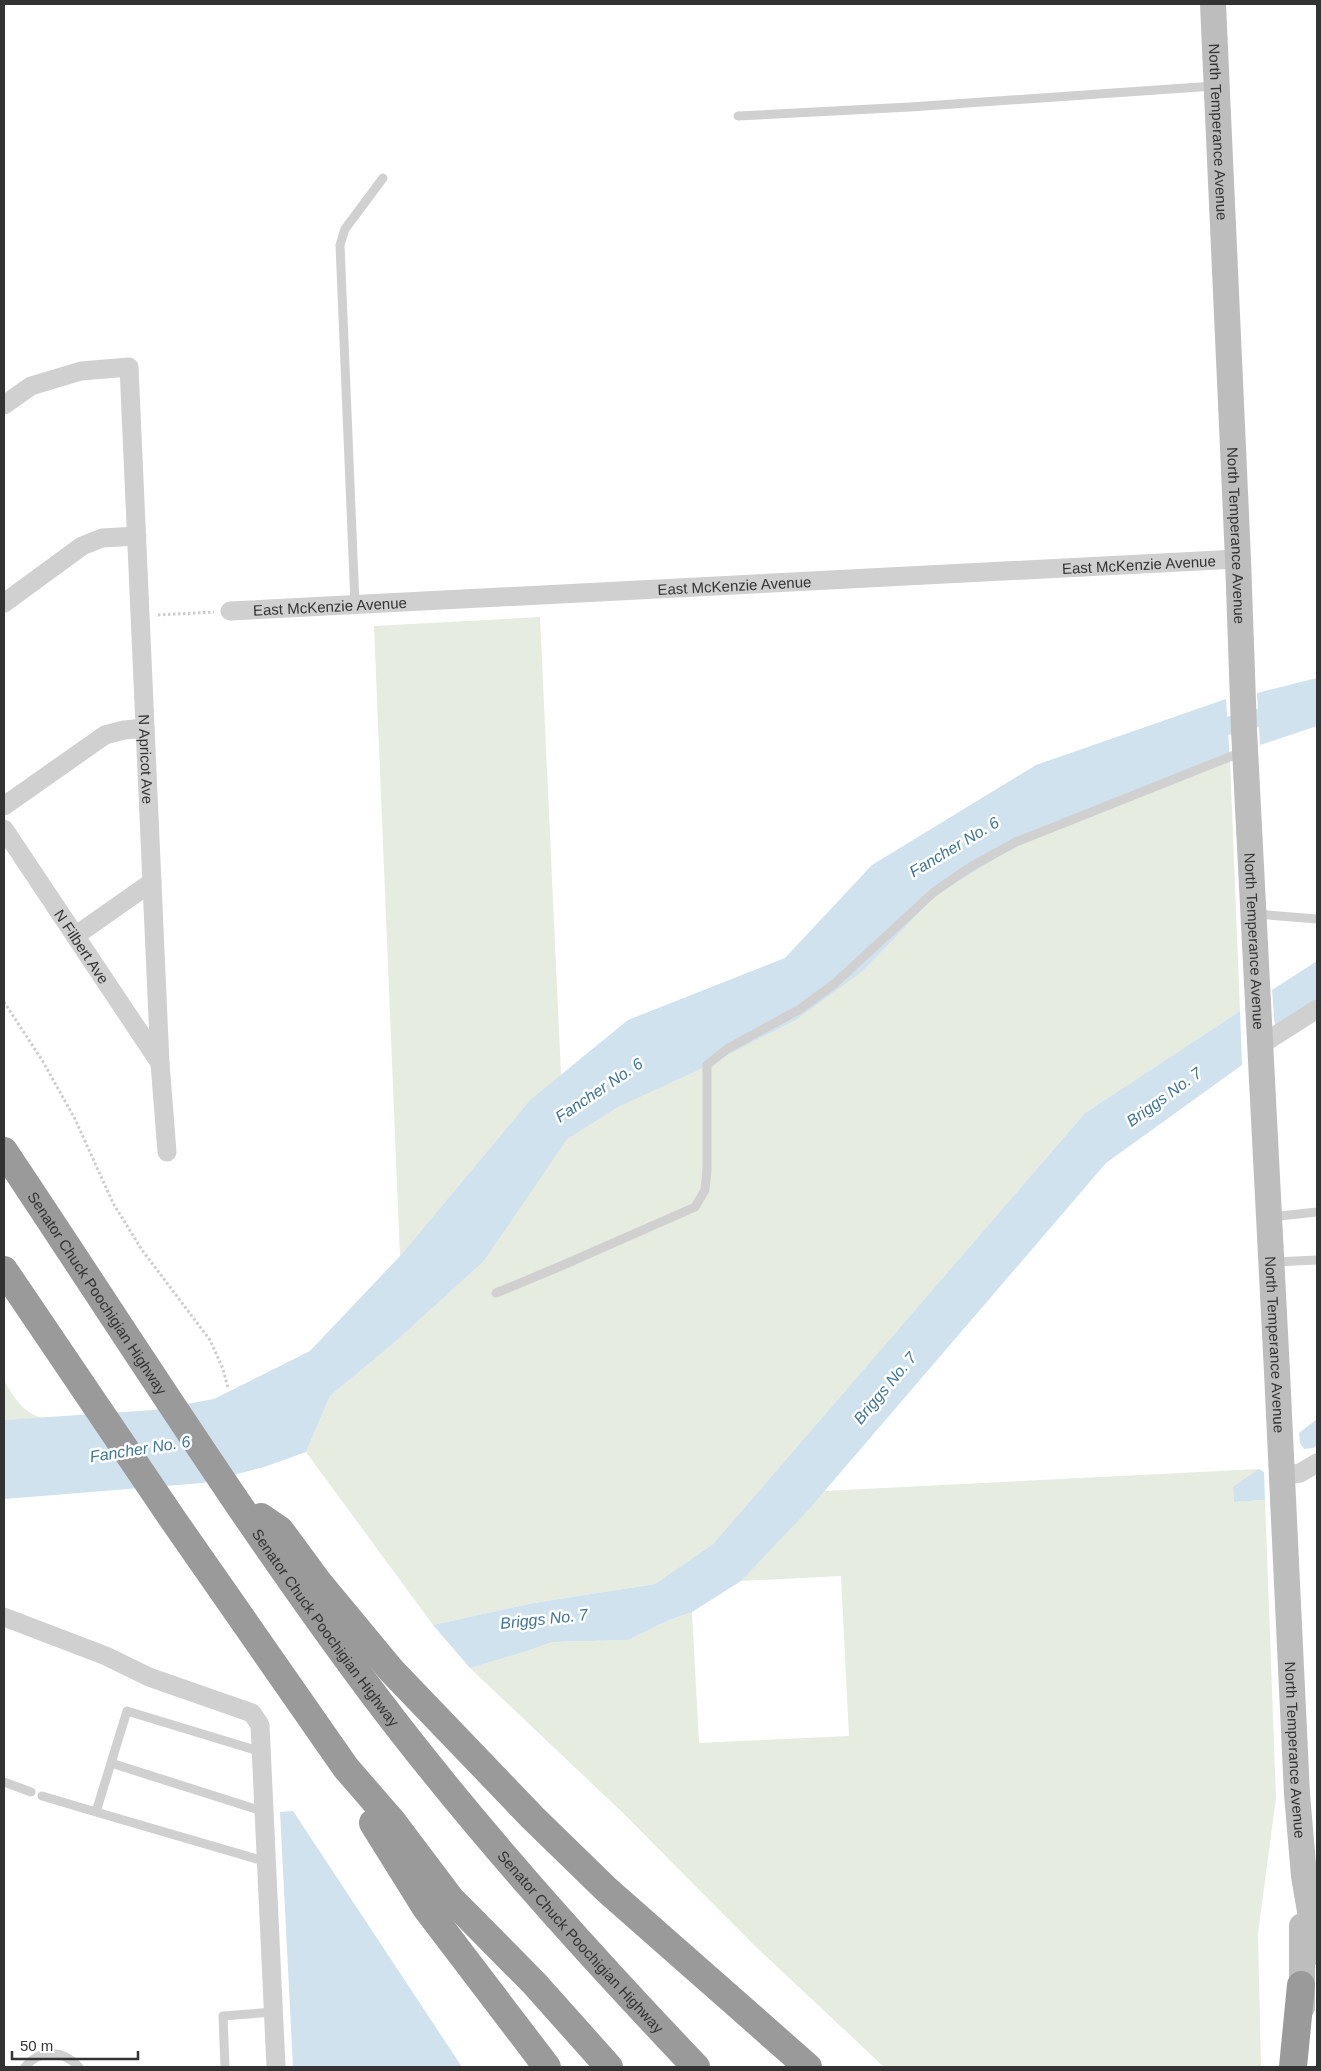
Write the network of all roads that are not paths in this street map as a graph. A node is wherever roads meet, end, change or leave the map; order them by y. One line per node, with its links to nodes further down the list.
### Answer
1 (1213, 4): 2 (main road, North Temperance Avenue)
2 (1216, 86): 3 (lane); 7 (main road, North Temperance Avenue)
3 (738, 116)
4 (383, 178): 9 (lane)
5 (4, 405): 6 (street, N Apricot Ave)
6 (137, 536): 8 (street); 11 (street, N Apricot Ave)
7 (1238, 559): 9 (street, East McKenzie Avenue); 12 (main road, North Temperance Avenue)
8 (4, 603)
9 (356, 604): 10 (street, East McKenzie Avenue)
10 (230, 611)
11 (145, 728): 13 (street); 15 (street, N Apricot Ave)
12 (1244, 740): 16 (main road, North Temperance Avenue); 29 (lane)
13 (4, 806)
14 (4, 829): 18 (street, N Filbert Ave)
15 (152, 882): 18 (street); 21 (street, N Apricot Ave)
16 (1253, 914): 17 (lane); 20 (main road, North Temperance Avenue)
17 (1317, 919)
18 (75, 936): 21 (street, N Filbert Ave)
19 (1317, 1009): 20 (street)
20 (1259, 1046): 25 (main road, North Temperance Avenue)
21 (160, 1063): 23 (street, N Apricot Ave)
22 (4, 1151): 32 (highway, Senator Chuck Poochigian Highway)
23 (166, 1152)
24 (1317, 1212): 25 (lane)
25 (1269, 1217): 27 (main road, North Temperance Avenue)
26 (1317, 1260): 27 (lane)
27 (1272, 1262): 31 (main road, North Temperance Avenue)
28 (4, 1270): 36 (highway)
29 (496, 1292)
30 (1317, 1463): 31 (street)
31 (1282, 1476): 43 (main road, North Temperance Avenue)
32 (238, 1503): 53 (highway, Senator Chuck Poochigian Highway); 54 (highway)
33 (4, 1617): 34 (street)
34 (262, 1752): 35 (lane); 41 (street)
35 (110, 1763): 40 (lane); 41 (lane)
36 (346, 1768): 51 (highway); 52 (highway)
37 (4, 1782): 38 (lane)
38 (31, 1792)
39 (42, 1796): 40 (lane)
40 (96, 1812): 42 (lane)
41 (265, 1812): 42 (street)
42 (267, 1862): 46 (street)
43 (1304, 1876): 44 (main road, North Temperance Avenue); 45 (main road, North Temperance Avenue)
44 (1317, 1952)
45 (1301, 1985): 55 (highway); 56 (main road, North Temperance Avenue)
46 (274, 2012): 49 (lane); 50 (street)
47 (26, 2067): 48 (lane)
48 (79, 2067)
49 (225, 2067)
50 (276, 2067)
51 (547, 2067)
52 (609, 2067)
53 (696, 2067)
54 (808, 2067)
55 (1293, 2067)
56 (1306, 2067)

